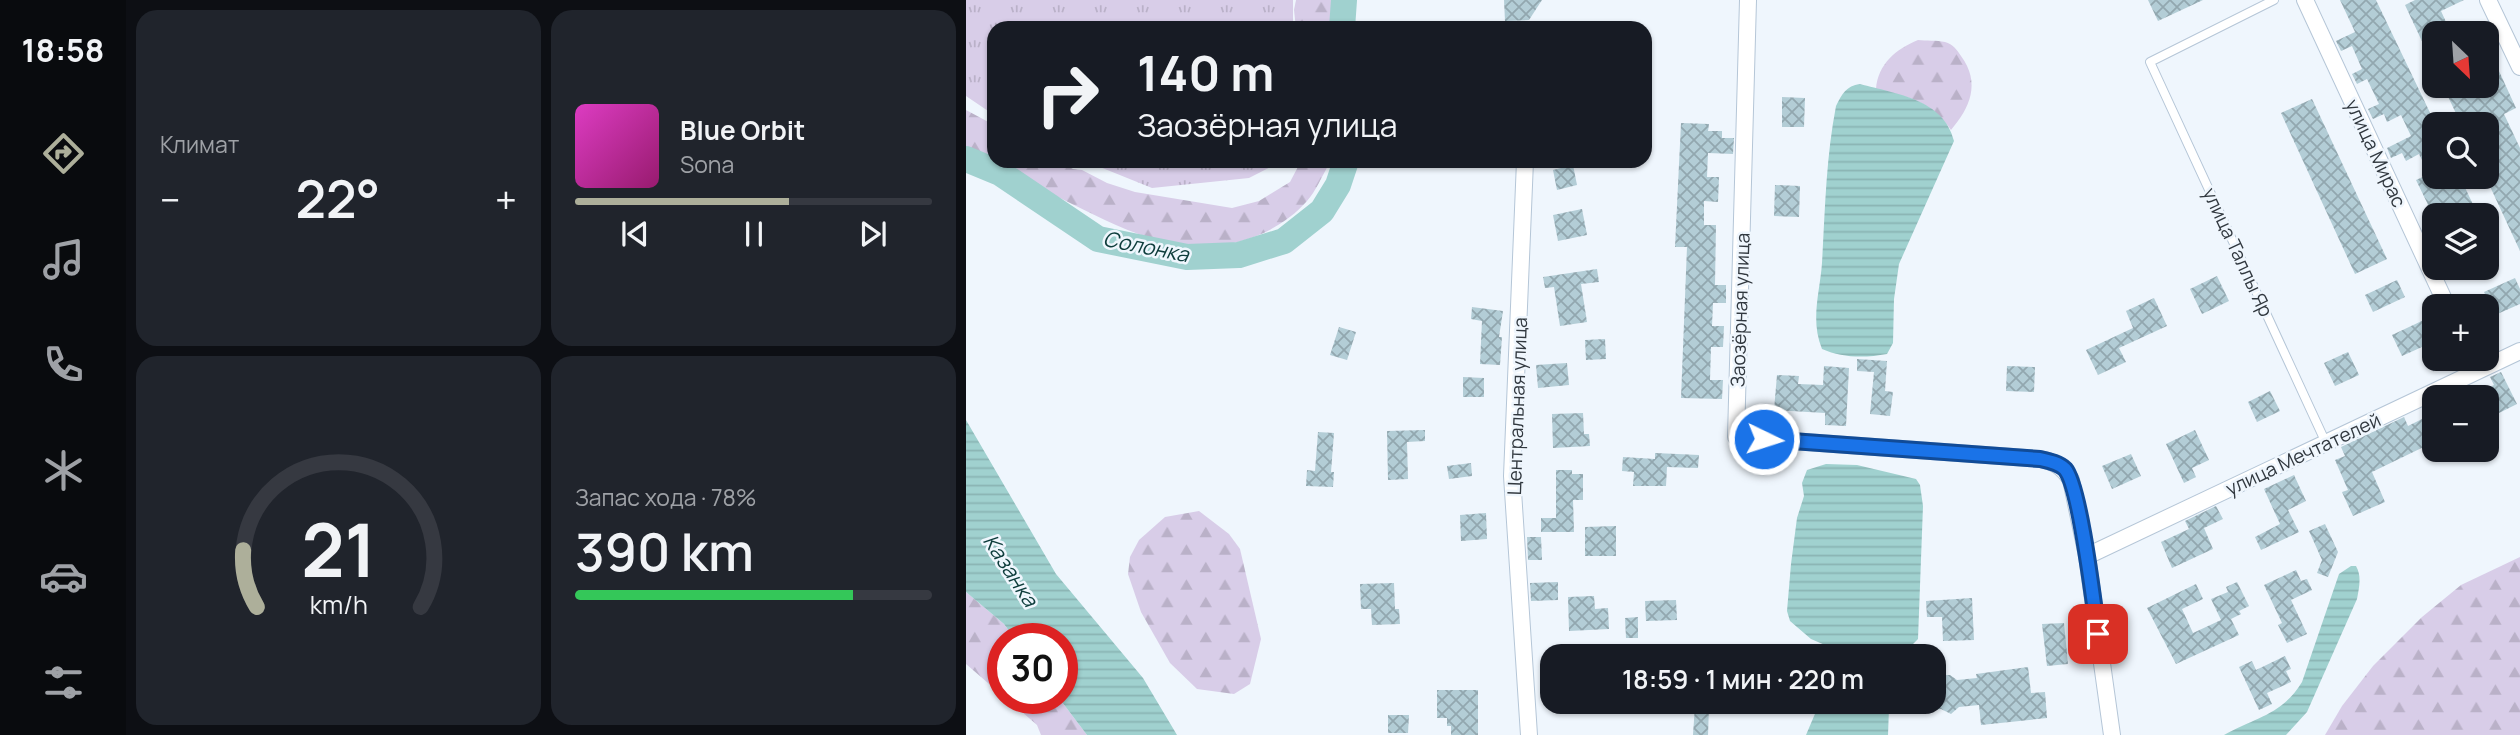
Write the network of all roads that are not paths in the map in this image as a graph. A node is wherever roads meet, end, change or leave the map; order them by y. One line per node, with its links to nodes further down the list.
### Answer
1 (1748, 0): 12 (street, Заозёрная улица)
2 (2274, 0): 11 (lane, улица Таллы Яр)
3 (2305, 0): 7 (street, улица Мирас)
4 (2488, 0): 5 (street)
5 (2520, 67)
6 (1525, 168): 13 (street, Центральная улица)
7 (2441, 294)
8 (2520, 351): 9 (street, улица Мечтателей)
9 (2499, 357)
10 (2463, 371): 11 (street, улица Мечтателей)
11 (2326, 443): 12 (street, улица Мечтателей)
12 (2087, 556): 14 (street, Заозёрная улица)
13 (1529, 735)
14 (2112, 735)

